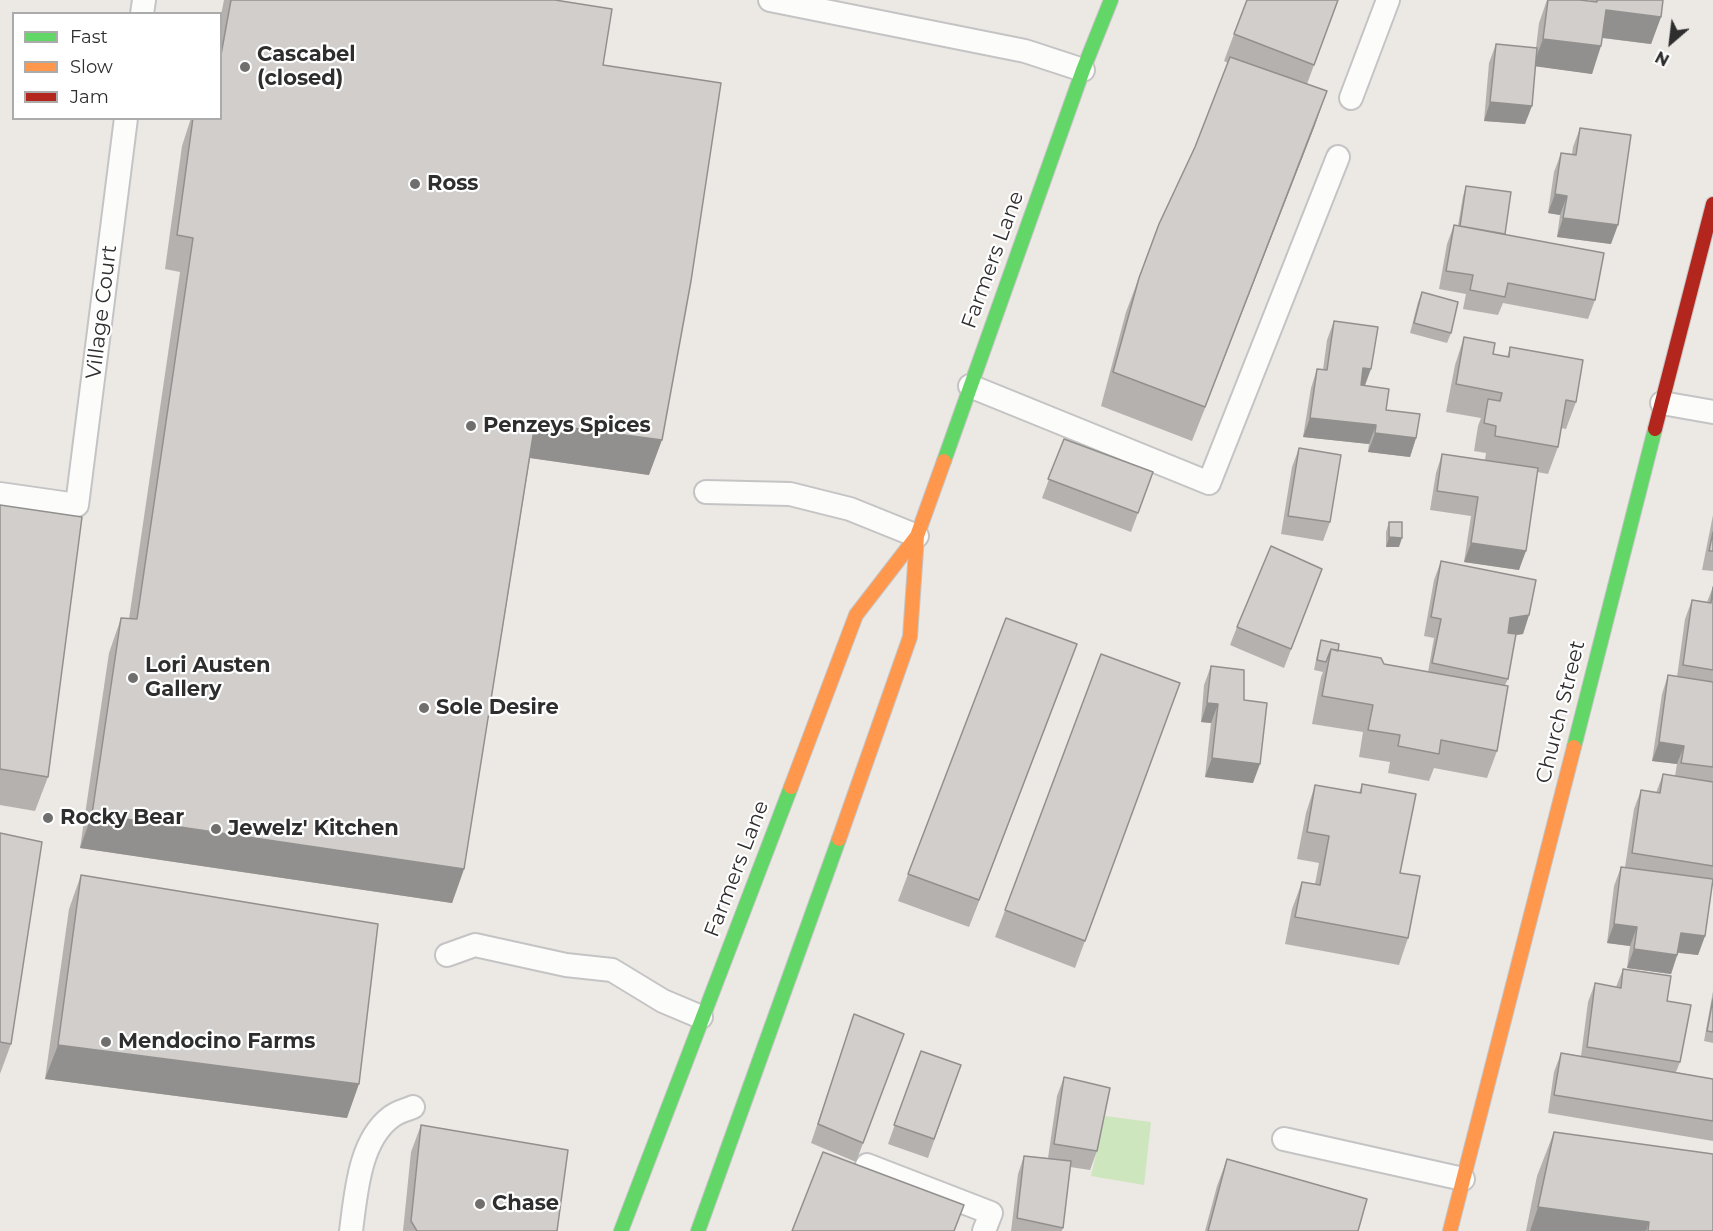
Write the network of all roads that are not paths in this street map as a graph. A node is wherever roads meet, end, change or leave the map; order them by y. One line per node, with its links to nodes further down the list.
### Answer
1 (770, 0): 4 (lane)
2 (1111, 0): 4 (main road, Farmers Lane)
3 (1388, 0): 5 (lane)
4 (1083, 70): 9 (main road, Farmers Lane)
5 (1351, 98)
6 (126, 120): 13 (lane, Village Court)
7 (1338, 157): 9 (lane)
8 (1713, 204): 10 (main road, Church Street)
9 (970, 386): 14 (main road, Farmers Lane)
10 (1662, 403): 11 (lane); 20 (main road, Church Street)
11 (1713, 412)
12 (706, 492): 14 (lane)
13 (0, 494)
14 (917, 536): 16 (main road, Farmers Lane); 23 (main road, Farmers Lane)
15 (447, 955): 16 (lane)
16 (700, 1017): 22 (main road, Farmers Lane)
17 (413, 1107): 21 (lane)
18 (1284, 1139): 20 (lane)
19 (867, 1165): 24 (lane)
20 (1463, 1179): 25 (main road, Church Street)
21 (351, 1231)
22 (621, 1231)
23 (699, 1231)
24 (984, 1231)
25 (1449, 1231)

